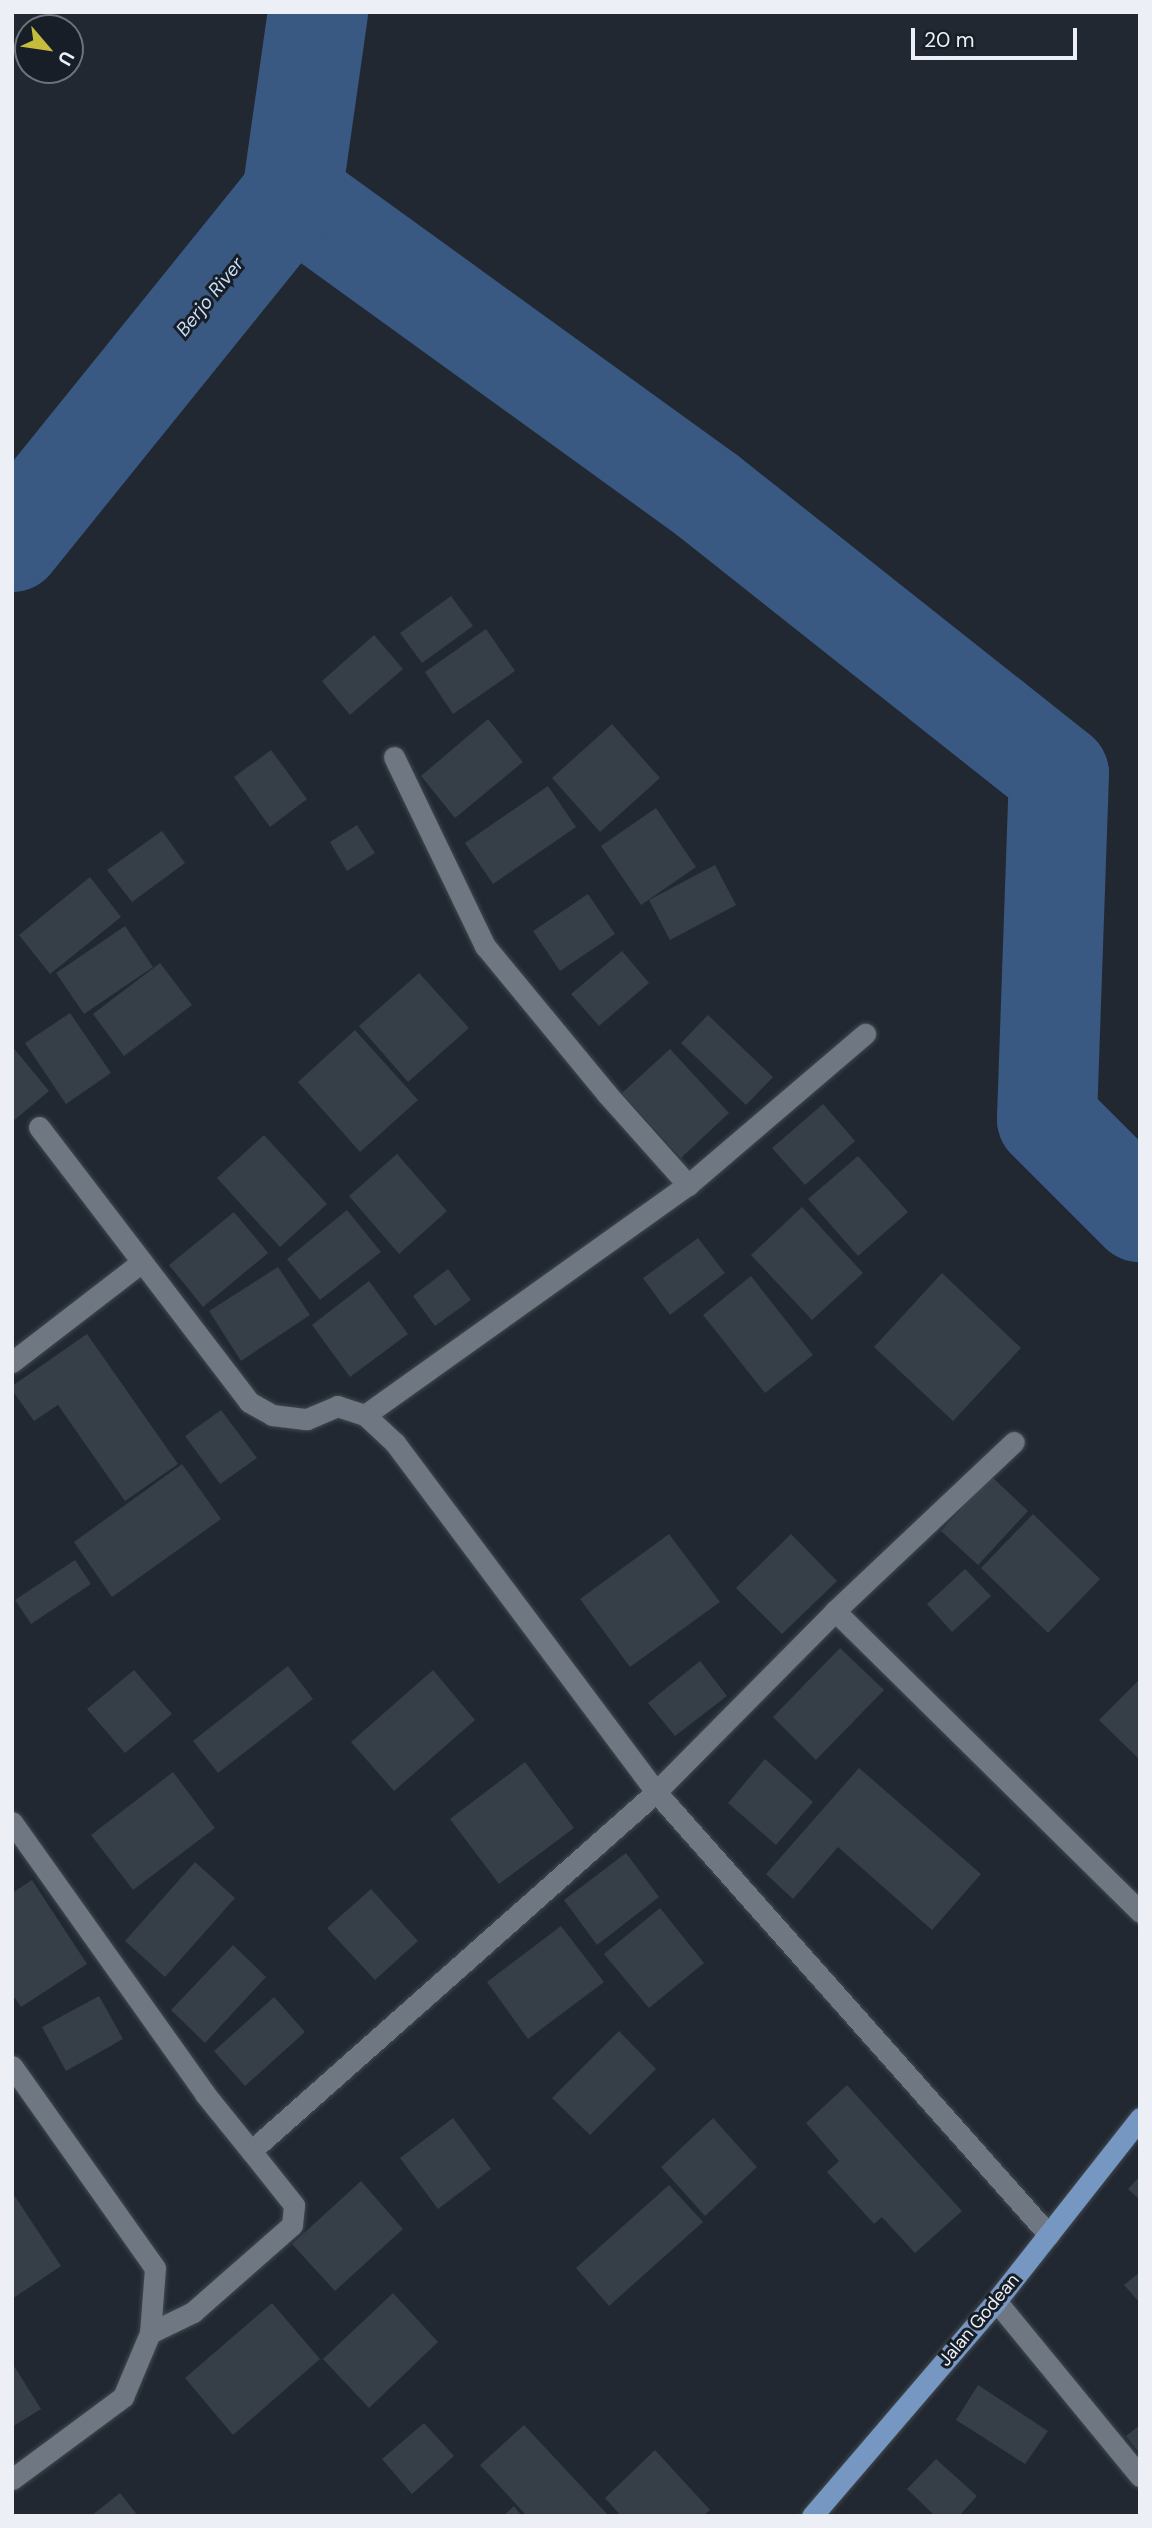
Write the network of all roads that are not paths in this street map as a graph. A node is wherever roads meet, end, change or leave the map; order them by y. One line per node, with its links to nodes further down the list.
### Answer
1 (394, 757): 4 (street)
2 (865, 1034): 4 (street)
3 (39, 1126): 5 (street)
4 (688, 1185): 7 (street)
5 (142, 1262): 6 (street); 7 (street)
6 (12, 1362)
7 (365, 1415): 10 (street)
8 (1014, 1442): 9 (street)
9 (835, 1611): 10 (street); 12 (street)
10 (656, 1793): 15 (street); 16 (street)
11 (12, 1822): 15 (street)
12 (1140, 1912)
13 (12, 2066): 18 (street)
14 (1140, 2118): 16 (main road, Jalan Godean)
15 (251, 2151): 18 (street)
16 (1049, 2235): 17 (main road, Jalan Godean)
17 (996, 2301): 19 (street); 21 (main road, Jalan Godean)
18 (150, 2333): 20 (street)
19 (1140, 2476)
20 (12, 2479)
21 (812, 2516)

